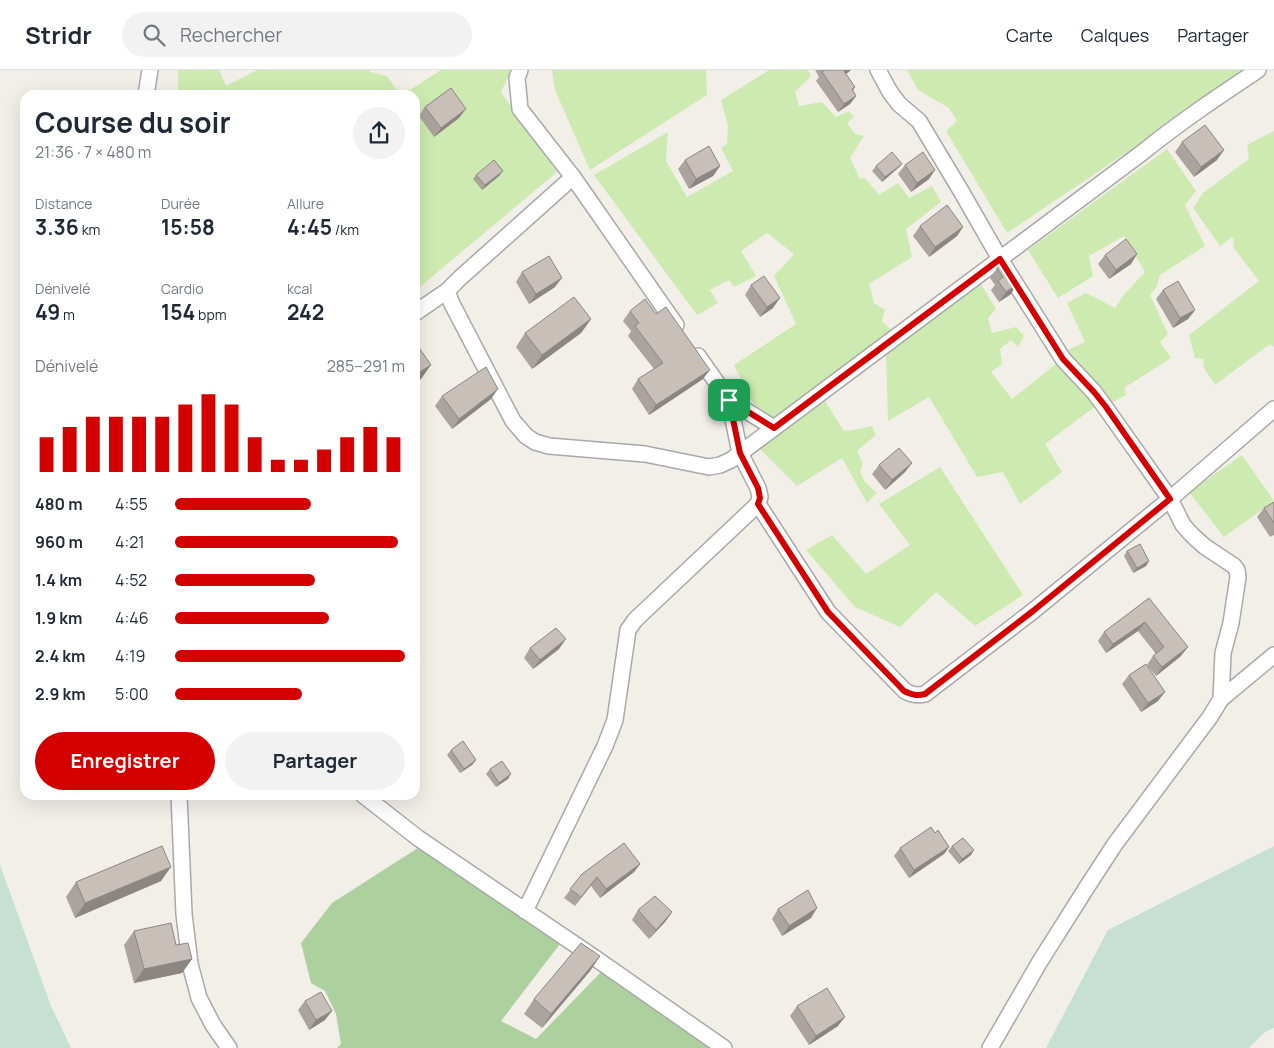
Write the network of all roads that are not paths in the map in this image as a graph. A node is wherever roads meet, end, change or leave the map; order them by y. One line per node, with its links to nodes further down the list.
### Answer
1 (150, 70): 5 (street)
2 (520, 70): 6 (street)
3 (878, 70): 7 (street)
4 (1258, 70): 7 (street)
5 (147, 90)
6 (573, 177): 8 (street); 10 (street)
7 (1000, 259): 12 (street); 14 (street)
8 (447, 291): 9 (street); 13 (street)
9 (420, 310)
10 (729, 400): 12 (street); 13 (street)
11 (1274, 409): 14 (street)
12 (774, 428): 13 (street)
13 (740, 453): 15 (street)
14 (1170, 499): 15 (street); 17 (street)
15 (758, 504): 20 (street)
16 (1274, 655): 17 (street)
17 (1221, 699): 23 (street)
18 (179, 800): 21 (street)
19 (369, 800): 20 (street)
20 (525, 911): 22 (street)
21 (229, 1048)
22 (724, 1048)
23 (990, 1048)

